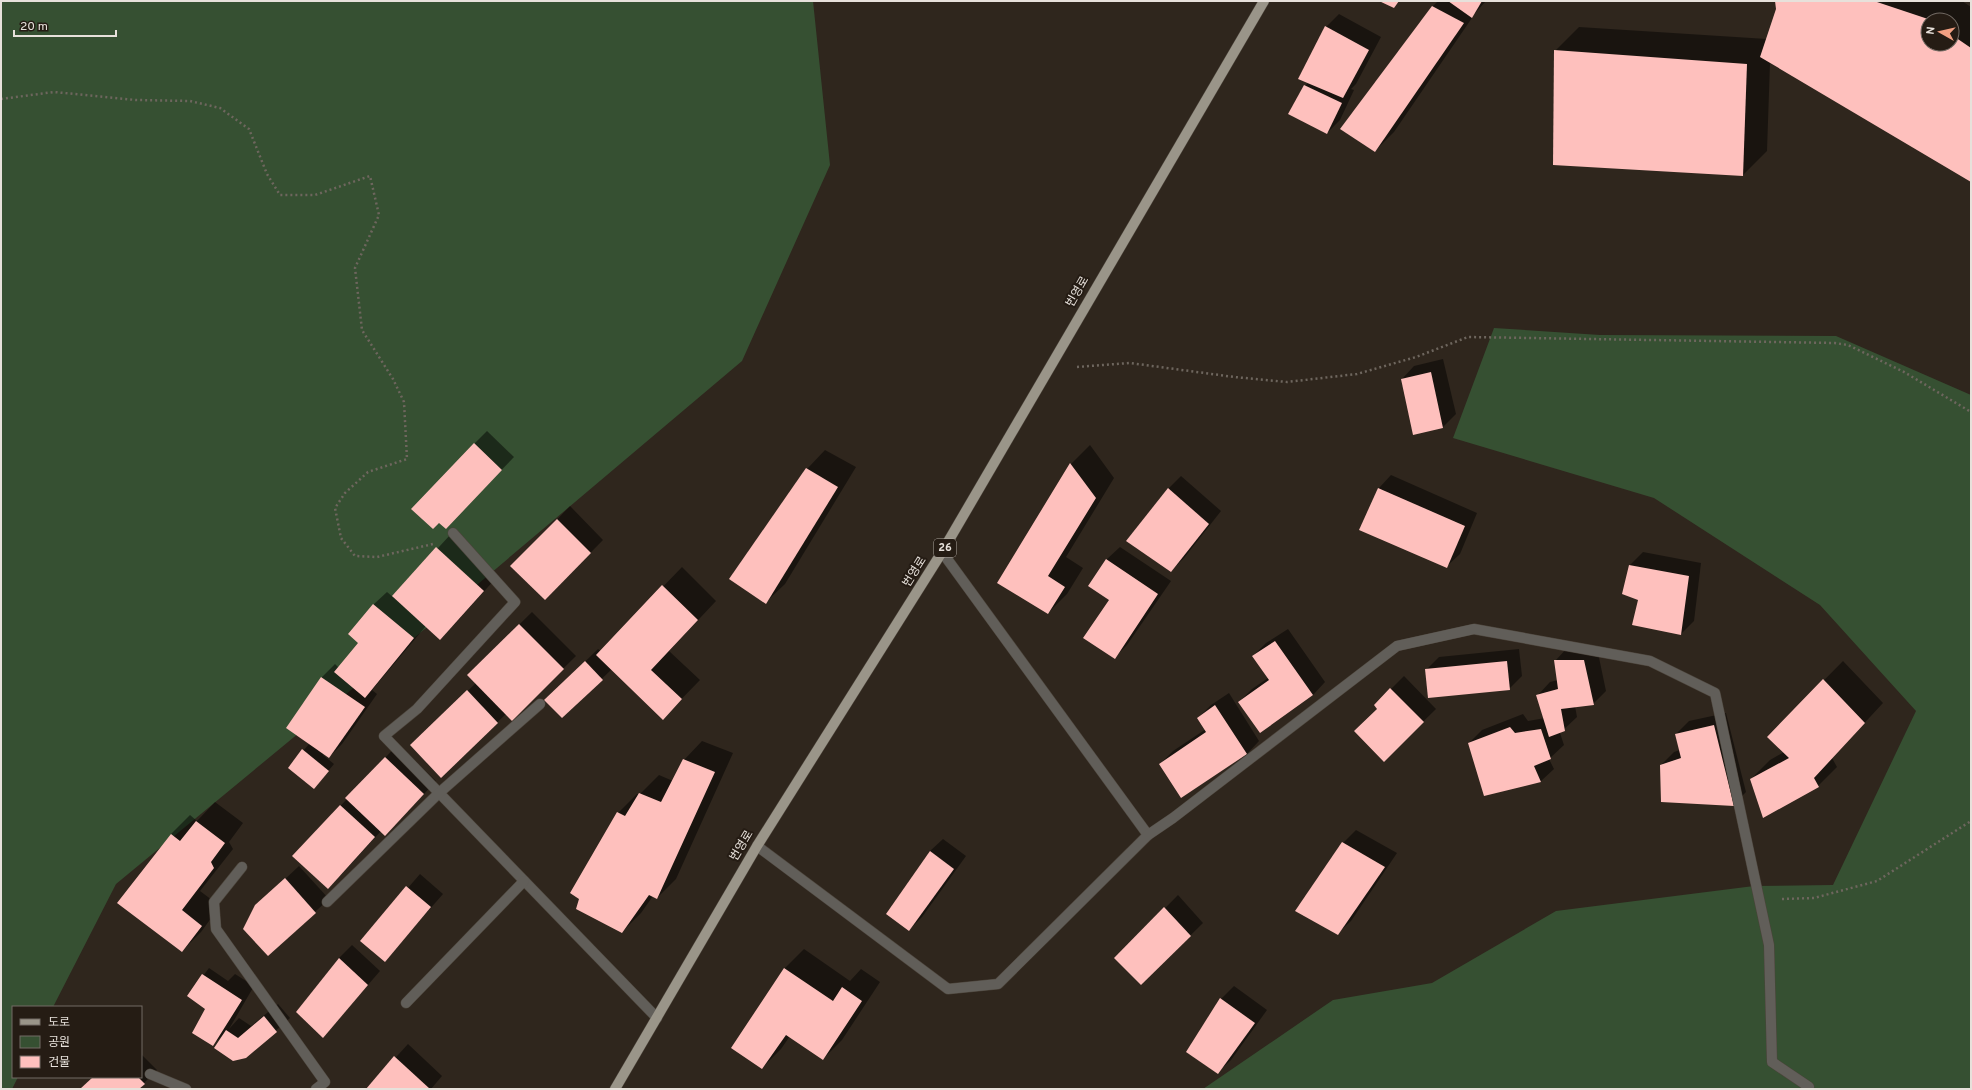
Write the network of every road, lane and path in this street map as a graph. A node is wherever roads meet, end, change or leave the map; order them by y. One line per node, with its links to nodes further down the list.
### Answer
1 (1264, 1): 3 (main road, 번영로 / 26)
2 (1, 99): 5 (path)
3 (1049, 368): 4 (path); 6 (main road, 번영로 / 26)
4 (1971, 412)
5 (453, 533): 8 (street)
6 (942, 552): 10 (street); 11 (main road, 번영로 / 26)
7 (540, 704): 8 (street)
8 (439, 793): 13 (street); 15 (street)
9 (1971, 821): 14 (path)
10 (1148, 834): 11 (street); 14 (street)
11 (757, 846): 17 (main road, 번영로 / 26)
12 (242, 867): 21 (street)
13 (524, 882): 16 (street); 17 (street)
14 (1759, 899): 19 (street)
15 (327, 902)
16 (406, 1003)
17 (657, 1018): 22 (main road, 번영로 / 26)
18 (150, 1074): 20 (street)
19 (1810, 1087)
20 (186, 1089)
21 (316, 1089)
22 (615, 1089)

